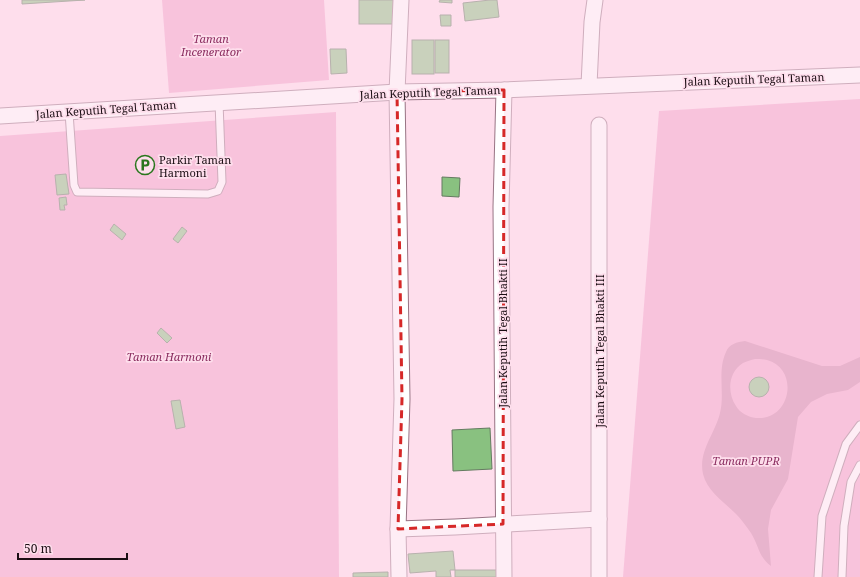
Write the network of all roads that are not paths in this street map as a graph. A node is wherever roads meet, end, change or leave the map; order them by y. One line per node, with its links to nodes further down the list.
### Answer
1 (401, 0): 6 (street)
2 (595, 0): 4 (street)
3 (860, 75): 4 (street, Jalan Keputih Tegal Taman)
4 (589, 85): 5 (street, Jalan Keputih Tegal Taman)
5 (504, 90): 6 (street, Jalan Keputih Tegal Taman); 14 (street, Jalan Keputih Tegal Bhakti II)
6 (397, 92): 7 (street, Jalan Keputih Tegal Taman); 15 (street)
7 (219, 102): 8 (street, Jalan Keputih Tegal Taman); 8 (lane)
8 (69, 112): 9 (street, Jalan Keputih Tegal Taman)
9 (0, 116)
10 (599, 125): 13 (street, Jalan Keputih Tegal Bhakti III)
11 (860, 425): 19 (lane)
12 (860, 465): 20 (lane)
13 (599, 519): 14 (street); 18 (street, Jalan Keputih Tegal Bhakti III)
14 (503, 524): 15 (street); 17 (street, Jalan Keputih Tegal Bhakti II)
15 (398, 529): 16 (street)
16 (399, 577)
17 (504, 577)
18 (599, 577)
19 (818, 577)
20 (842, 577)

